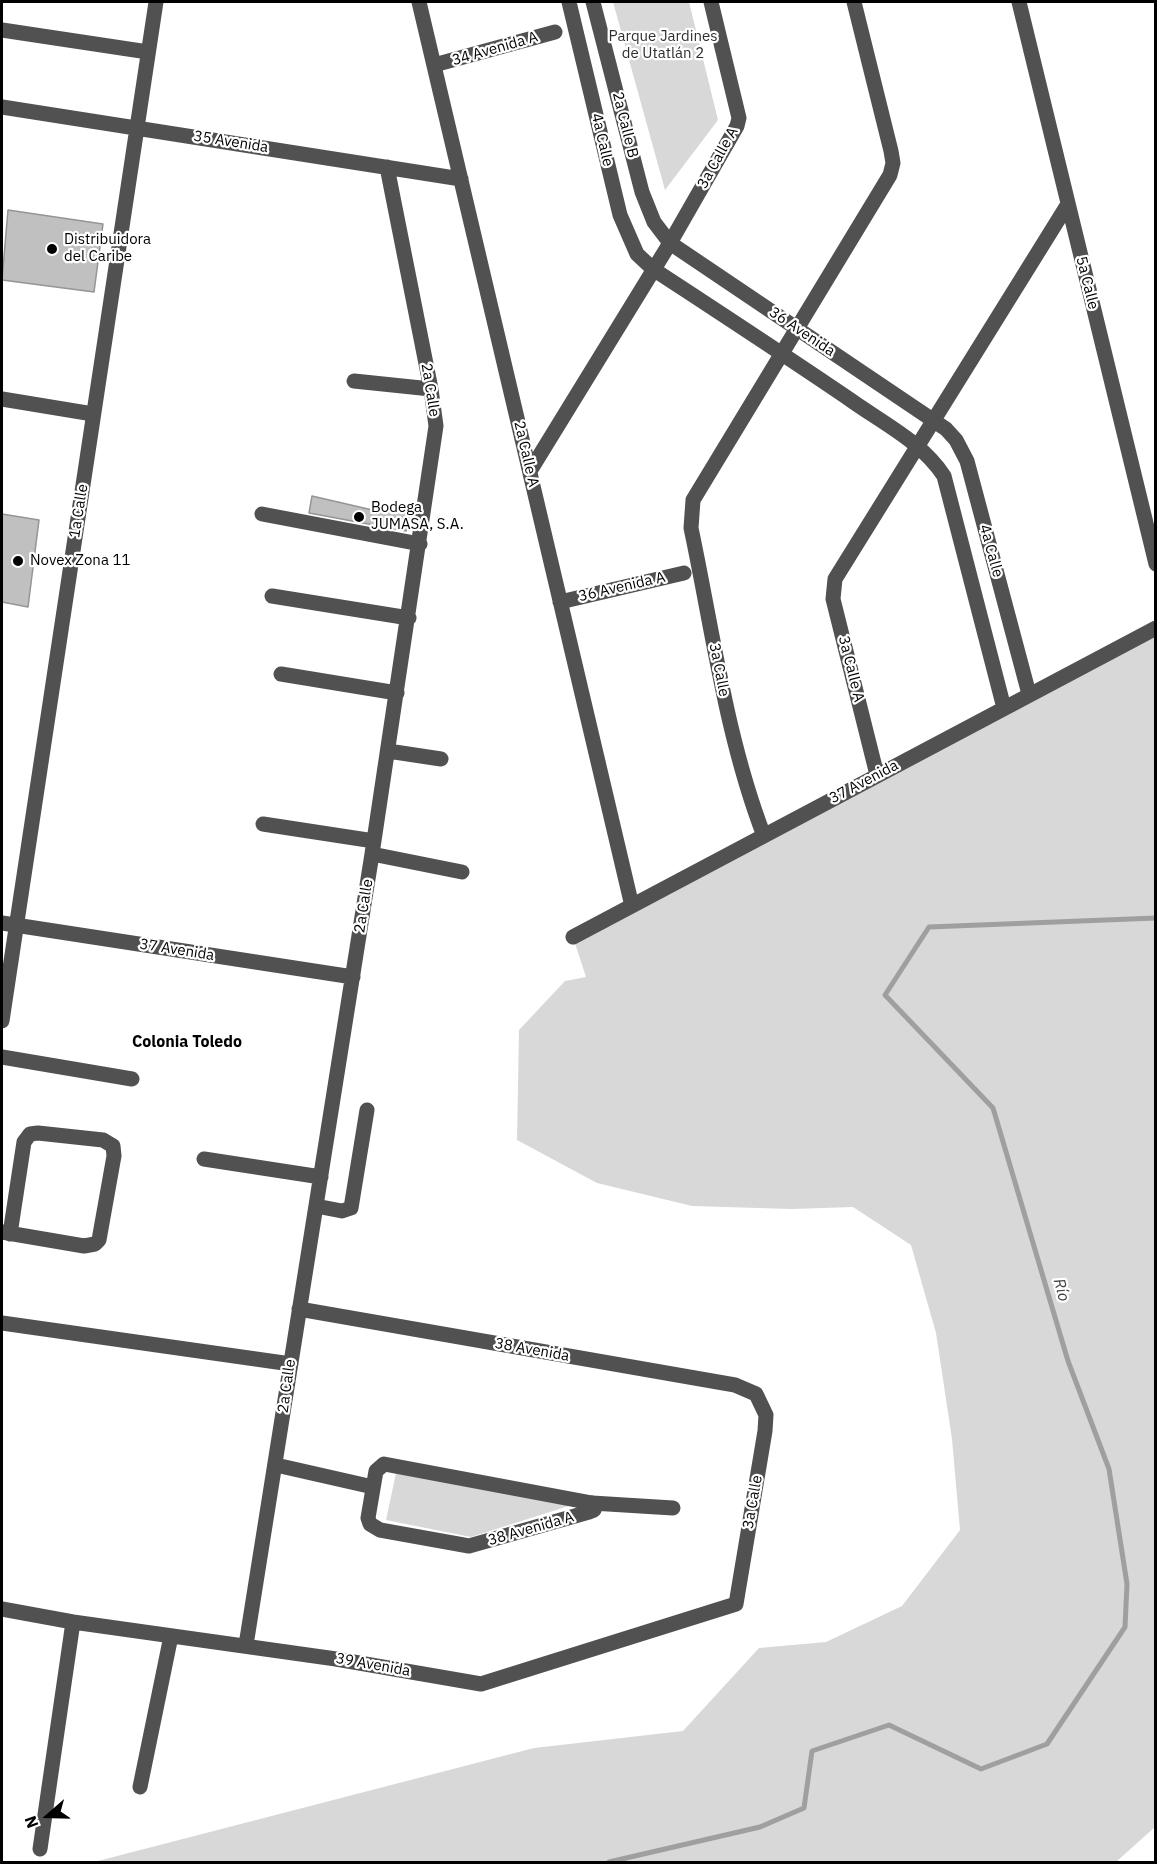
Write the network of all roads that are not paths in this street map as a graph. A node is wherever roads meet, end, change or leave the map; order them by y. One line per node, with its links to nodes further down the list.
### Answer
1 (156, 2): 12 (street, 1a Calle)
2 (419, 2): 13 (street, 2a Calle A)
3 (569, 2): 9 (street, 4a Calle)
4 (593, 2): 8 (street, 2a Calle B)
5 (854, 2): 21 (street)
6 (1018, 2): 18 (street, 5a Calle)
7 (715, 3): 19 (street, 3a Calle A)
8 (598, 20): 9 (street); 19 (street, 2a Calle B)
9 (575, 26): 20 (street, 4a Calle)
10 (2, 30): 12 (street)
11 (555, 32): 13 (street, 34 Avenida A)
12 (148, 52): 15 (street, 1a Calle)
13 (434, 65): 17 (street, 2a Calle A)
14 (2, 107): 15 (street, 35 Avenida)
15 (136, 126): 16 (street, 35 Avenida); 26 (street, 1a Calle)
16 (387, 167): 17 (street, 35 Avenida); 24 (street, 2a Calle)
17 (461, 179): 29 (street, 2a Calle A)
18 (1068, 204): 27 (street, 3a Calle A); 32 (street, 5a Calle)
19 (669, 243): 20 (street, 3a Calle A); 21 (street, 36 Avenida)
20 (653, 269): 22 (street, 36 Avenida); 29 (street, 3a Calle A)
21 (797, 328): 22 (street); 27 (street, 36 Avenida)
22 (782, 353): 28 (street, 36 Avenida); 46 (street, 3a Calle)
23 (354, 381): 24 (street)
24 (431, 389): 31 (street, 2a Calle)
25 (2, 399): 26 (street)
26 (93, 414): 50 (street, 1a Calle)
27 (933, 421): 28 (street, 3a Calle A); 40 (street, 4a Calle)
28 (916, 446): 41 (street, 4a Calle); 44 (street, 3a Calle A)
29 (530, 471): 35 (street, 2a Calle A)
30 (262, 514): 31 (street)
31 (420, 544): 36 (street, 2a Calle)
32 (1155, 564)
33 (684, 573): 35 (street, 36 Avenida A)
34 (272, 596): 36 (street)
35 (560, 602): 49 (street, 2a Calle A)
36 (409, 618): 39 (street, 2a Calle)
37 (1155, 628): 40 (street, 37 Avenida)
38 (281, 674): 39 (street)
39 (397, 693): 42 (street, 2a Calle)
40 (1029, 694): 41 (street, 37 Avenida)
41 (1004, 708): 44 (street, 37 Avenida)
42 (388, 751): 43 (street); 47 (street, 2a Calle)
43 (441, 759)
44 (877, 775): 46 (street, 37 Avenida)
45 (263, 824): 47 (street)
46 (764, 836): 49 (street, 37 Avenida)
47 (373, 848): 48 (street); 52 (street, 2a Calle)
48 (462, 872)
49 (632, 906): 51 (street, 37 Avenida)
50 (9, 924): 52 (street, 37 Avenida); 53 (street, 1a Calle)
51 (573, 937)
52 (353, 977): 58 (street, 2a Calle)
53 (2, 1021)
54 (2, 1057): 55 (street)
55 (132, 1079)
56 (367, 1110): 59 (street)
57 (204, 1159): 58 (street)
58 (321, 1178): 59 (street, 2a Calle)
59 (316, 1206): 61 (street, 2a Calle)
60 (6, 1233): 60 (street)
61 (299, 1309): 63 (street, 2a Calle); 64 (street, 38 Avenida)
62 (2, 1323): 63 (street)
63 (291, 1364): 65 (street, 2a Calle)
64 (761, 1400): 69 (street, 3a Calle)
65 (276, 1465): 66 (street); 73 (street, 2a Calle)
66 (374, 1487): 67 (street, 38 Avenida A); 67 (street, 38 Avenida A)
67 (592, 1503): 68 (street)
68 (673, 1508)
69 (736, 1604): 73 (street, 39 Avenida)
70 (2, 1609): 71 (street, 39 Avenida)
71 (73, 1622): 72 (street, 39 Avenida); 75 (street)
72 (171, 1636): 73 (street, 39 Avenida); 74 (street)
73 (246, 1645)
74 (140, 1787)
75 (40, 1849)

